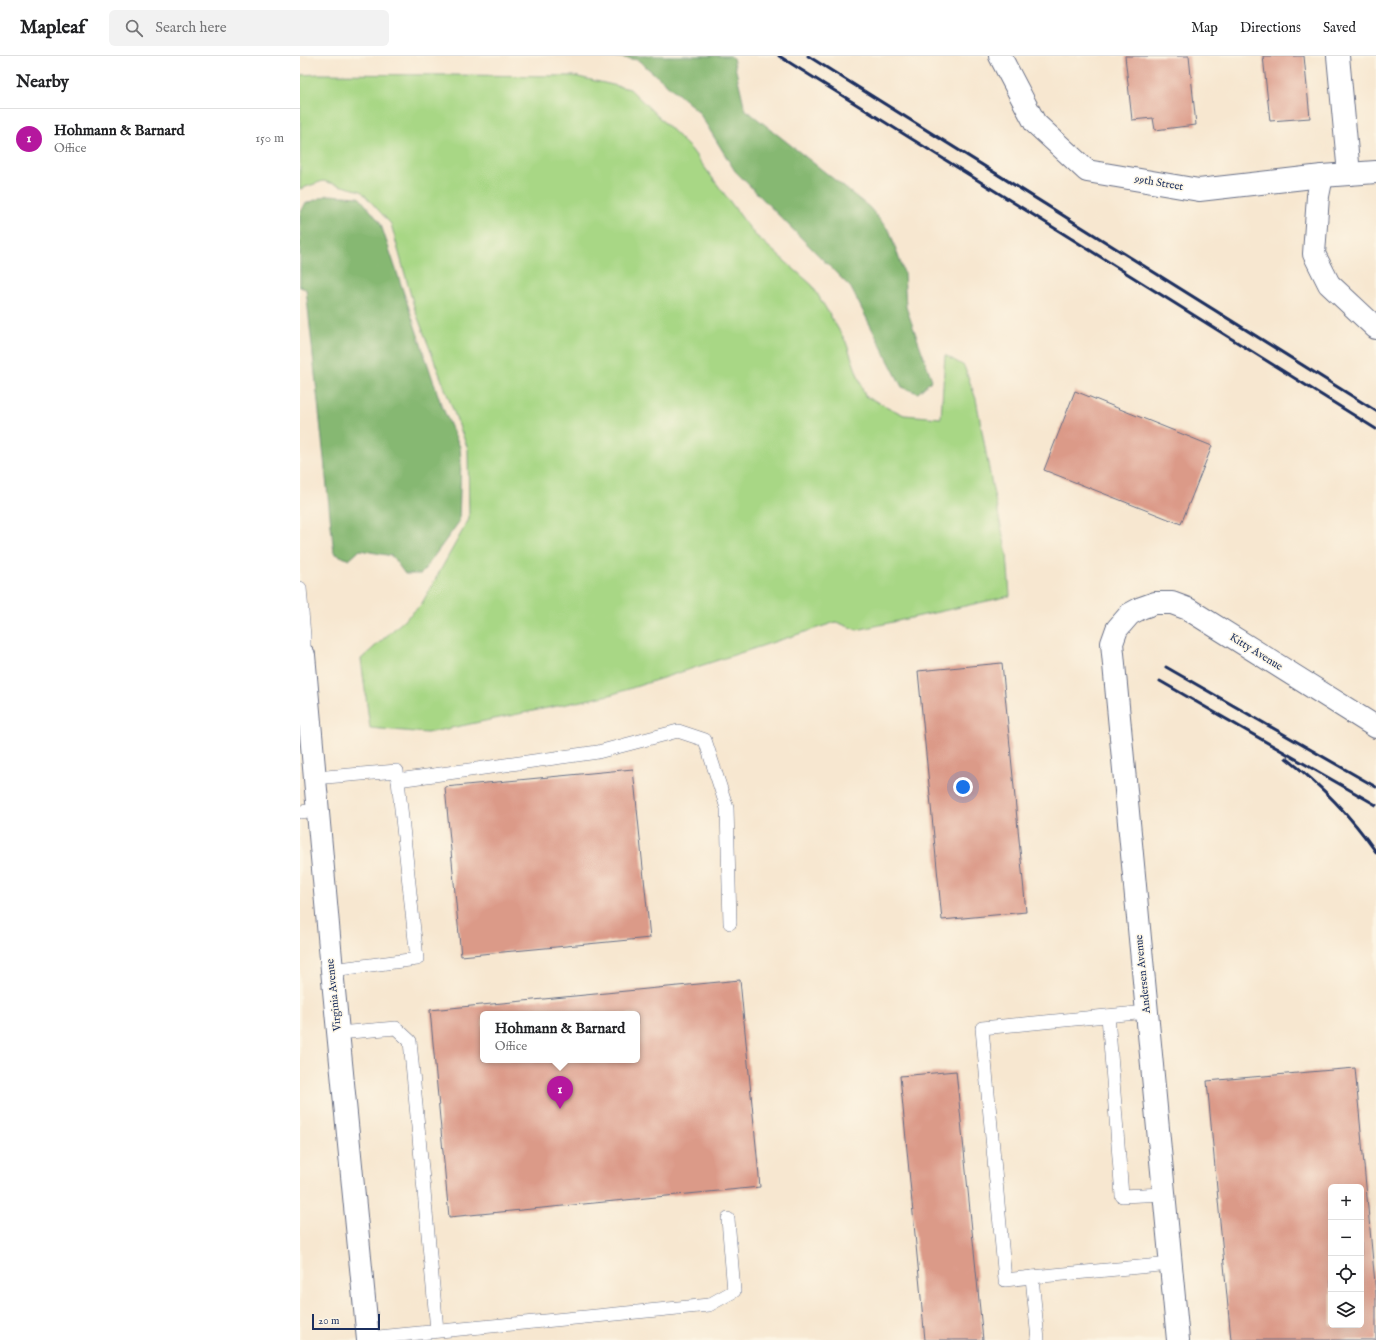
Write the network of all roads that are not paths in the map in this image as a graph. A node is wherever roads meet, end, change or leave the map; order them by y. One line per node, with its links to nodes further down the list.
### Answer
1 (1000, 56): 5 (street, 99th Street)
2 (1338, 56): 4 (street)
3 (1376, 172): 4 (street, 99th Street)
4 (1349, 174): 5 (street, 99th Street)
5 (1322, 176): 6 (street)
6 (1376, 328)
7 (300, 588): 9 (lane)
8 (1130, 614): 10 (street, Kitty Avenue); 16 (street, Andersen Avenue)
9 (302, 655): 11 (street, Virginia Avenue)
10 (1376, 727)
11 (314, 778): 12 (lane); 13 (street, Virginia Avenue)
12 (398, 780): 14 (lane); 15 (lane)
13 (309, 811): 15 (street, Virginia Avenue)
14 (730, 923)
15 (332, 970): 18 (street, Virginia Avenue)
16 (1146, 1012): 17 (lane); 19 (street, Andersen Avenue)
17 (1108, 1016): 19 (lane); 22 (lane)
18 (338, 1033): 23 (lane); 24 (street, Virginia Avenue)
19 (1164, 1194): 21 (street, Andersen Avenue)
20 (728, 1219): 23 (lane)
21 (1171, 1264): 22 (lane); 26 (street, Andersen Avenue)
22 (1032, 1277): 25 (lane)
23 (437, 1330): 24 (lane)
24 (368, 1339)
25 (1038, 1340)
26 (1178, 1340)

